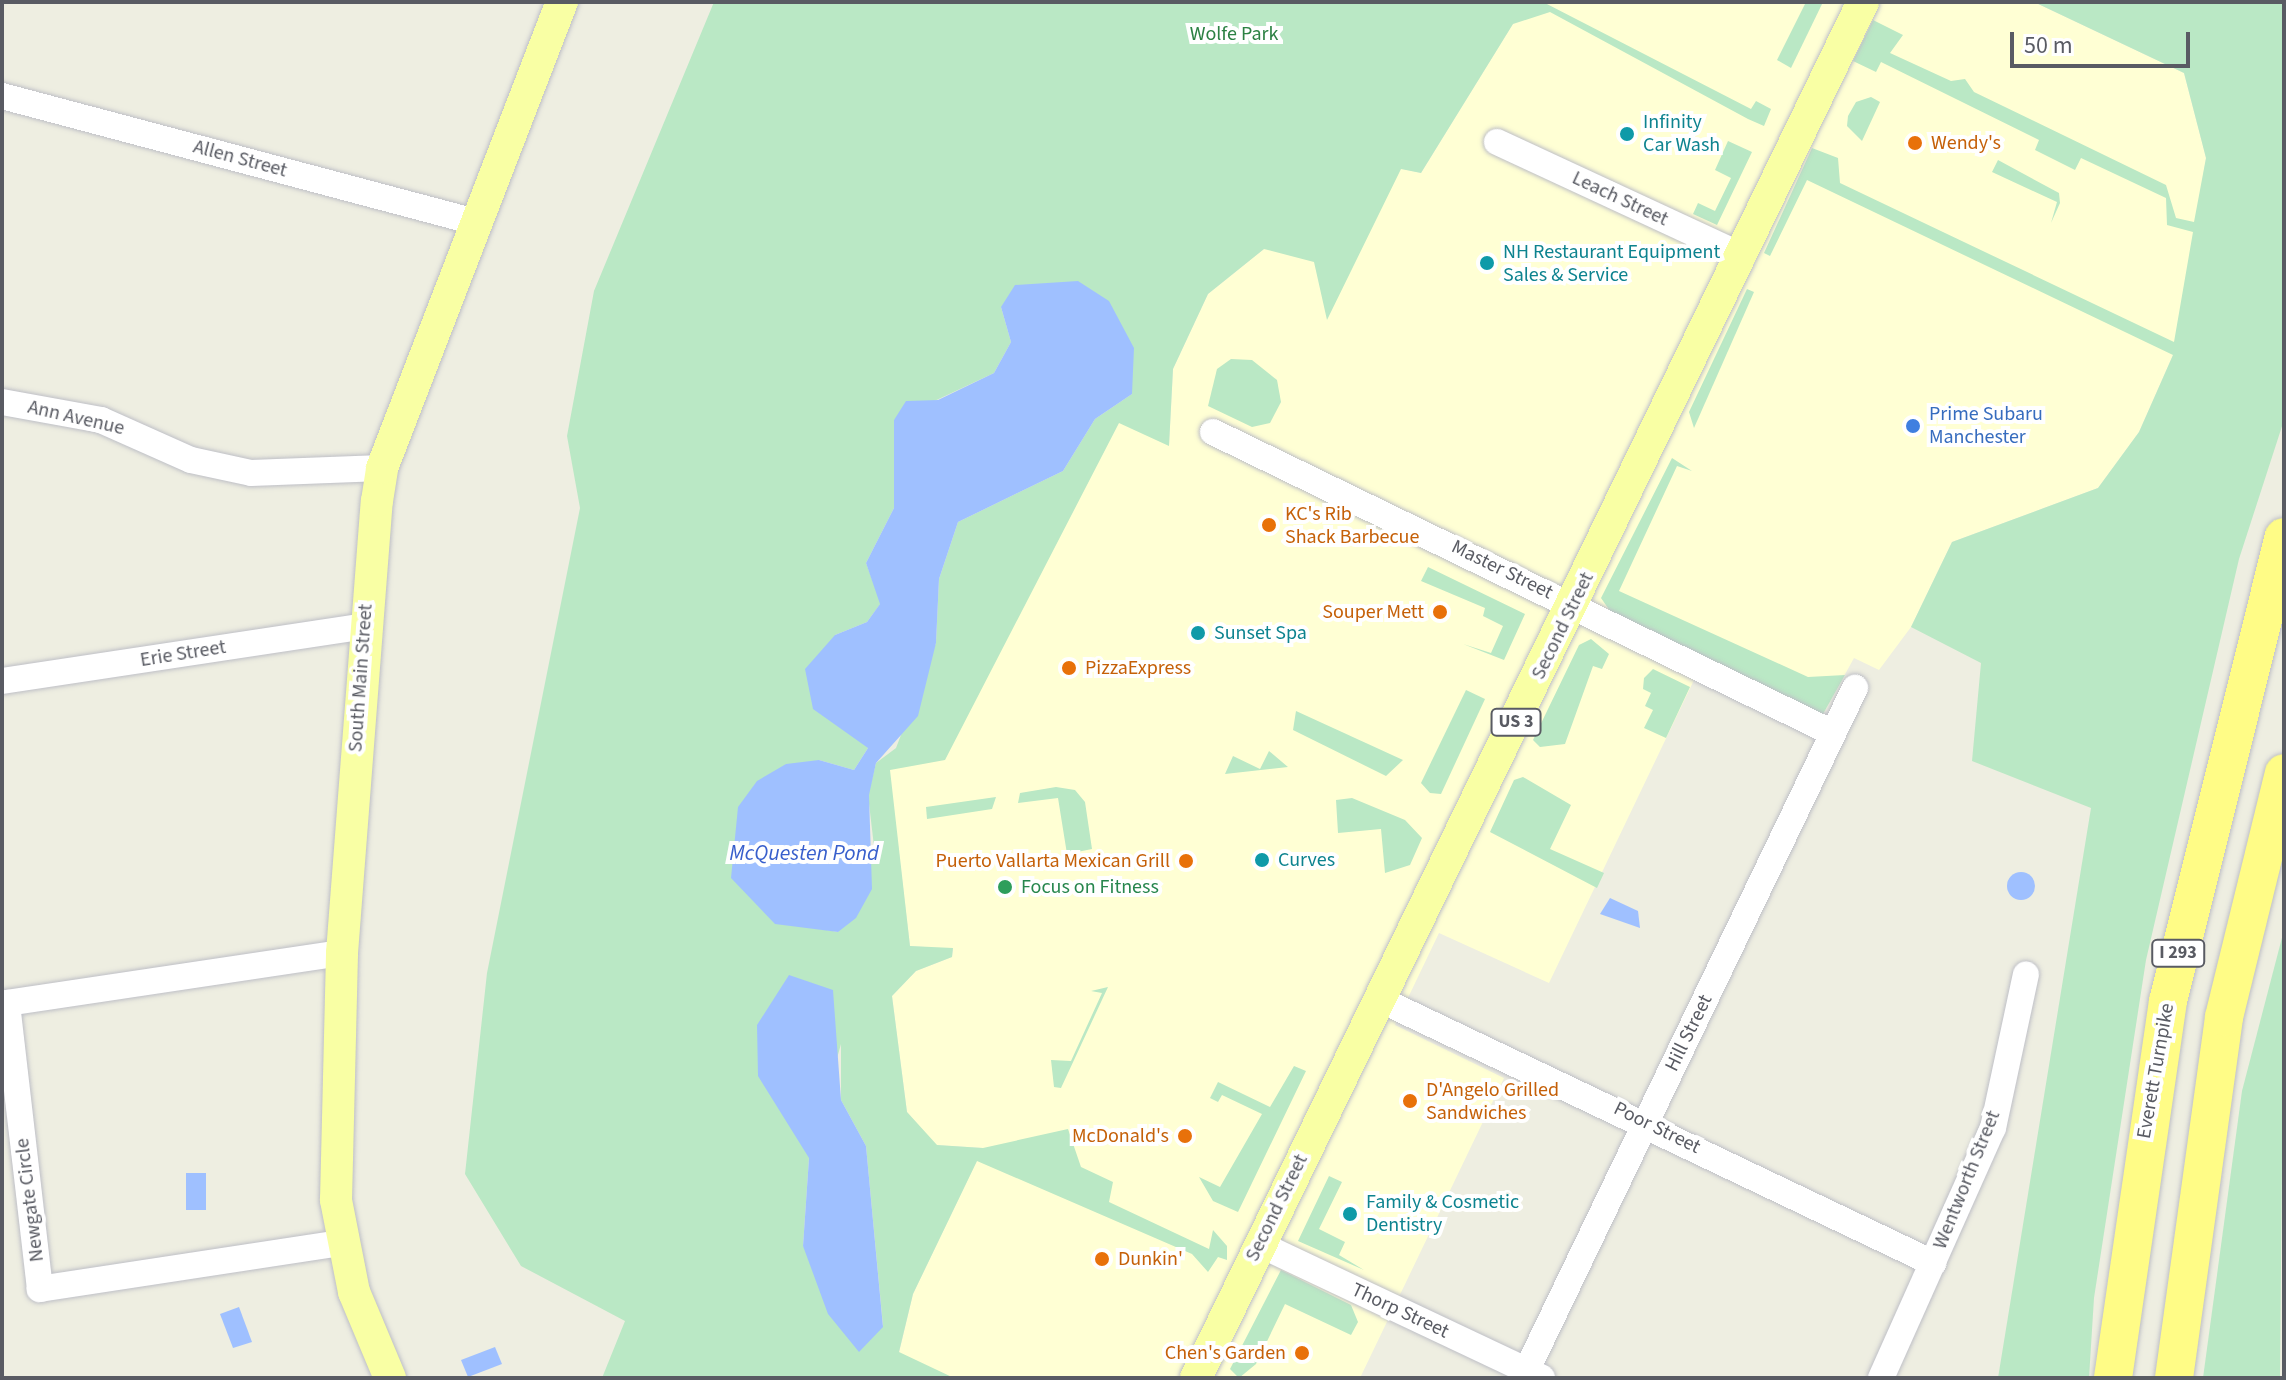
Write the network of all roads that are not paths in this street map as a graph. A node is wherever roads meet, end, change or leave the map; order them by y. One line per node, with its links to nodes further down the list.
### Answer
1 (562, 2): 5 (main road, South Main Street)
2 (1863, 2): 6 (main road, Second Street / US 3)
3 (2, 96): 5 (street, Allen Street)
4 (1497, 142): 6 (street, Leach Street)
5 (478, 223): 9 (main road, South Main Street)
6 (1743, 256): 11 (main road, Second Street / US 3)
7 (2, 402): 9 (street, Ann Avenue)
8 (1213, 432): 11 (street, Master Street)
9 (382, 468): 12 (main road, South Main Street)
10 (2284, 537): 30 (highway, Everett Turnpike / I 293)
11 (1574, 604): 15 (street, Master Street); 21 (main road, Second Street / US 3)
12 (364, 626): 13 (street, Erie Street); 19 (main road, South Main Street)
13 (2, 681)
14 (1855, 688): 15 (street, Hill Street)
15 (1833, 733): 22 (street, Hill Street)
16 (2284, 773): 18 (highway, I 293)
17 (2284, 785): 18 (highway)
18 (2252, 879): 31 (highway, I 293)
19 (342, 953): 23 (main road, South Main Street); 23 (street, Newgate Circle)
20 (2026, 974): 25 (street, Wentworth Street)
21 (1379, 999): 22 (street, Poor Street); 24 (main road, Second Street / US 3)
22 (1647, 1122): 25 (street, Poor Street); 26 (street, Hill Street)
23 (340, 1243): 27 (main road, South Main Street)
24 (1259, 1244): 26 (street, Thorp Street); 28 (main road, Second Street / US 3)
25 (1933, 1263): 29 (street, Wentworth Street)
26 (1530, 1375)
27 (390, 1378)
28 (1196, 1378)
29 (1881, 1378)
30 (2113, 1378)
31 (2174, 1378)

